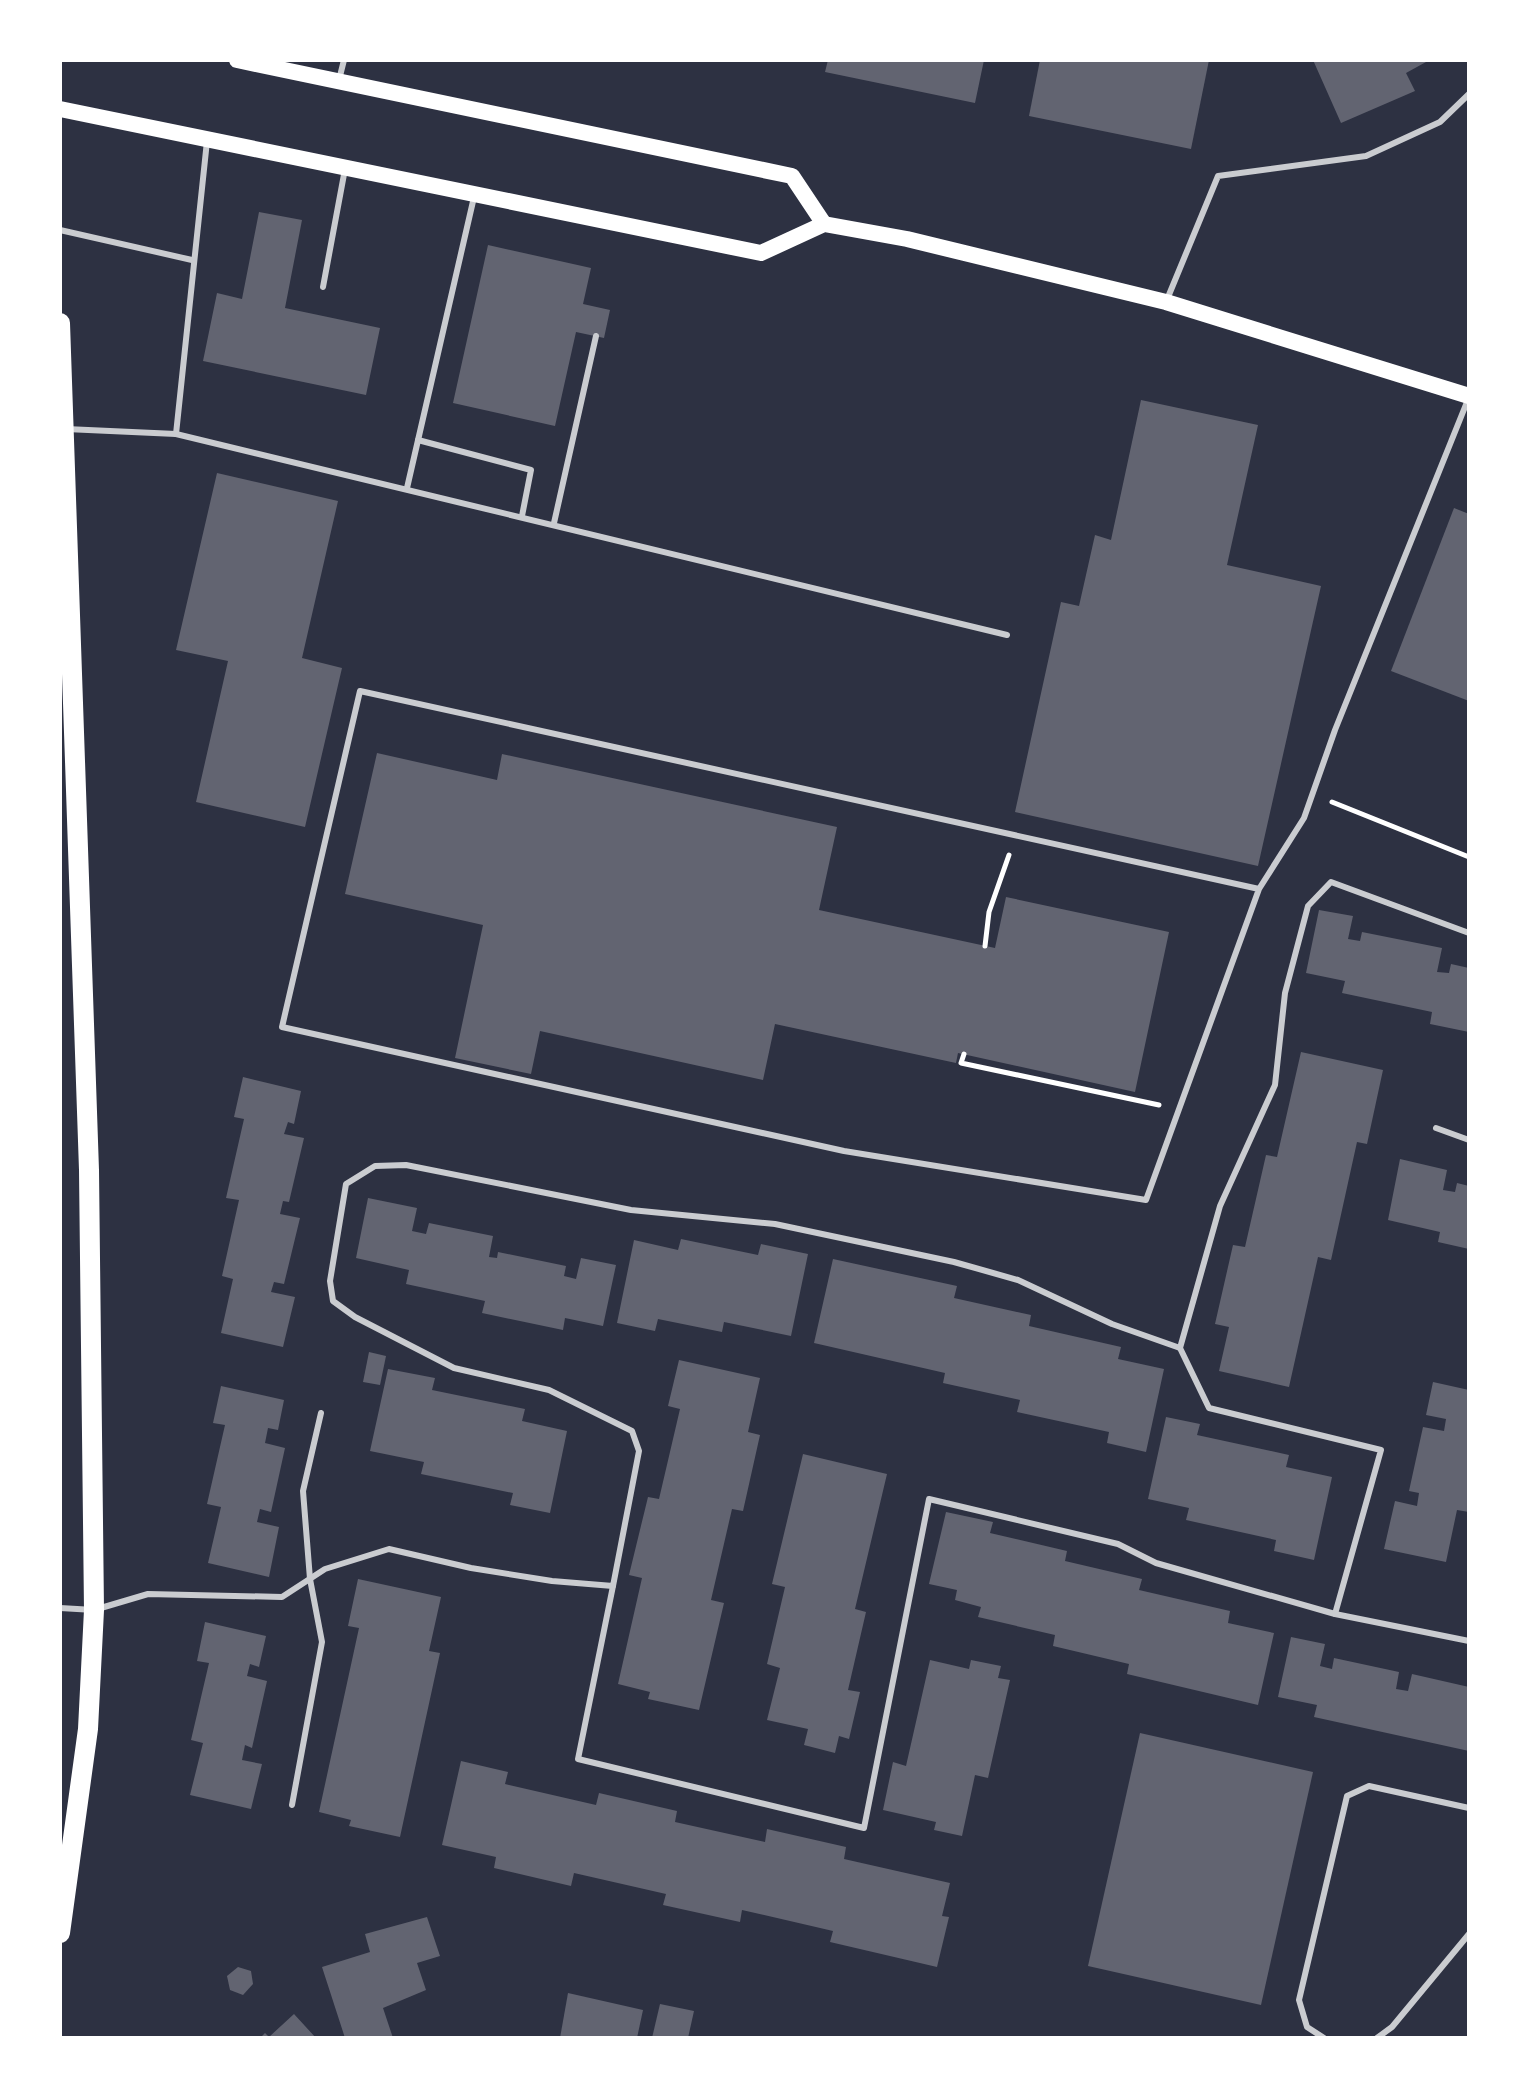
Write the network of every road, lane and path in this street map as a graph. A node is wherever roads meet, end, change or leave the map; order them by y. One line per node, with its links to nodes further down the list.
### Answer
1 (237, 60): 3 (main road)
2 (344, 60): 3 (lane)
3 (339, 81): 9 (main road)
4 (1469, 94): 13 (lane)
5 (60, 109): 6 (main road)
6 (207, 137): 7 (main road); 11 (lane)
7 (346, 166): 8 (main road); 12 (lane)
8 (475, 194): 9 (main road); 19 (lane)
9 (824, 224): 13 (main road)
10 (60, 230): 11 (lane)
11 (192, 260): 18 (lane)
12 (323, 287)
13 (1166, 302): 16 (main road)
14 (60, 323): 17 (main road)
15 (596, 336): 22 (lane)
16 (1469, 397): 24 (lane)
17 (65, 429): 18 (lane); 39 (main road)
18 (176, 434): 20 (lane)
19 (418, 440): 20 (lane); 21 (lane)
20 (407, 488): 21 (lane)
21 (522, 516): 22 (lane)
22 (554, 523): 23 (lane)
23 (1007, 635)
24 (1312, 794): 26 (path); 27 (lane)
25 (1015, 835): 27 (lane); 29 (path); 31 (lane)
26 (1469, 857)
27 (1259, 889): 31 (lane)
28 (1469, 933): 34 (lane)
29 (985, 946)
30 (964, 1054): 31 (path)
31 (1179, 1109)
32 (1436, 1128): 33 (lane)
33 (1469, 1140)
34 (1180, 1348): 37 (lane); 40 (lane)
35 (321, 1413): 36 (lane)
36 (310, 1579): 37 (lane); 39 (lane); 42 (lane)
37 (613, 1586): 40 (lane)
38 (60, 1608): 39 (lane)
39 (94, 1610): 44 (main road)
40 (1335, 1614): 41 (lane)
41 (1469, 1641)
42 (292, 1805)
43 (1469, 1808): 46 (lane)
44 (60, 1933)
45 (1469, 1934): 47 (lane)
46 (1324, 2038)
47 (1377, 2038)

